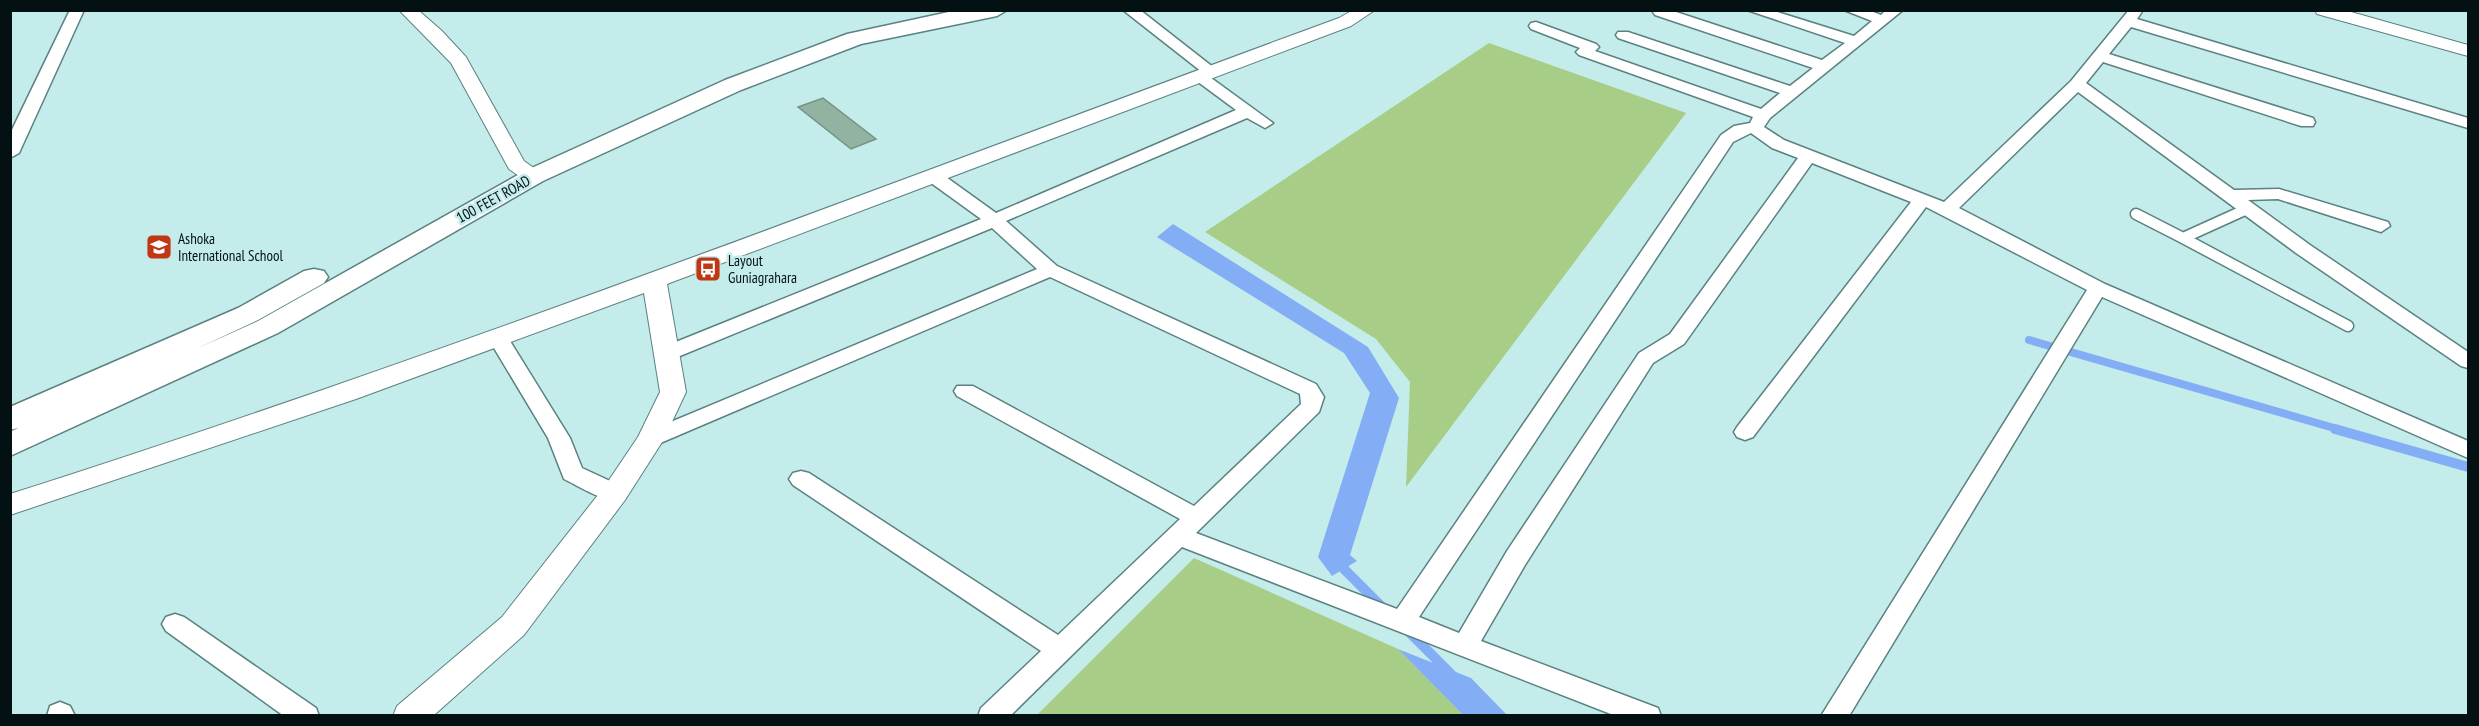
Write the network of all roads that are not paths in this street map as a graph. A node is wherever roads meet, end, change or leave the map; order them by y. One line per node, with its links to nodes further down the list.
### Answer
1 (77, 10): 28 (street)
2 (407, 10): 30 (street)
3 (925, 10): 30 (main road, 100 FEET ROAD)
4 (997, 10): 30 (main road, 100 FEET ROAD)
5 (1130, 10): 20 (street)
6 (1367, 10): 20 (street)
7 (1754, 10): 16 (street)
8 (1851, 10): 12 (street)
9 (2323, 10): 11 (street)
10 (1660, 12): 19 (street)
11 (2350, 14): 17 (street)
12 (1889, 15): 16 (street)
13 (2132, 16): 18 (street); 27 (street)
14 (1536, 26): 24 (street)
15 (1623, 36): 22 (street)
16 (1856, 41): 19 (street)
17 (2469, 51)
18 (2099, 56): 21 (street); 25 (street)
19 (1824, 66): 22 (street)
20 (1204, 74): 23 (street); 31 (street)
21 (2076, 84): 32 (street); 34 (street)
22 (1791, 92): 24 (street)
23 (1248, 111): 26 (street); 37 (street)
24 (1760, 121): 29 (street); 58 (street)
25 (2307, 122)
26 (1265, 123)
27 (2469, 123)
28 (10, 153)
29 (1809, 155): 33 (street); 60 (street)
30 (525, 171): 48 (main road, 100 FEET ROAD); 51 (main road, 100 FEET ROAD)
31 (933, 176): 37 (street); 41 (street)
32 (2228, 195): 35 (street); 38 (street)
33 (1922, 200): 34 (street); 49 (street)
34 (1947, 209): 42 (street)
35 (2247, 209): 39 (lane); 46 (street)
36 (2136, 214): 39 (lane)
37 (994, 220): 40 (street); 45 (street)
38 (2381, 226)
39 (2183, 238): 43 (lane)
40 (1050, 270): 50 (street); 56 (street)
41 (654, 280): 44 (street); 45 (street)
42 (2098, 288): 52 (street); 66 (street)
43 (2348, 326)
44 (498, 338): 54 (street); 55 (street)
45 (668, 353): 50 (street)
46 (2469, 361)
47 (965, 391): 56 (street)
48 (10, 420)
49 (1745, 432)
50 (650, 439): 54 (street)
51 (10, 445)
52 (2469, 450)
53 (801, 478): 61 (street)
54 (615, 493): 63 (street)
55 (10, 505)
56 (1195, 517): 57 (street)
57 (1176, 535): 58 (street); 61 (street)
58 (1402, 622): 60 (street)
59 (175, 624): 62 (street)
60 (1455, 642): 65 (street)
61 (1059, 649): 64 (street)
62 (306, 716)
63 (409, 716)
64 (990, 716)
65 (1648, 716)
66 (1834, 716)

